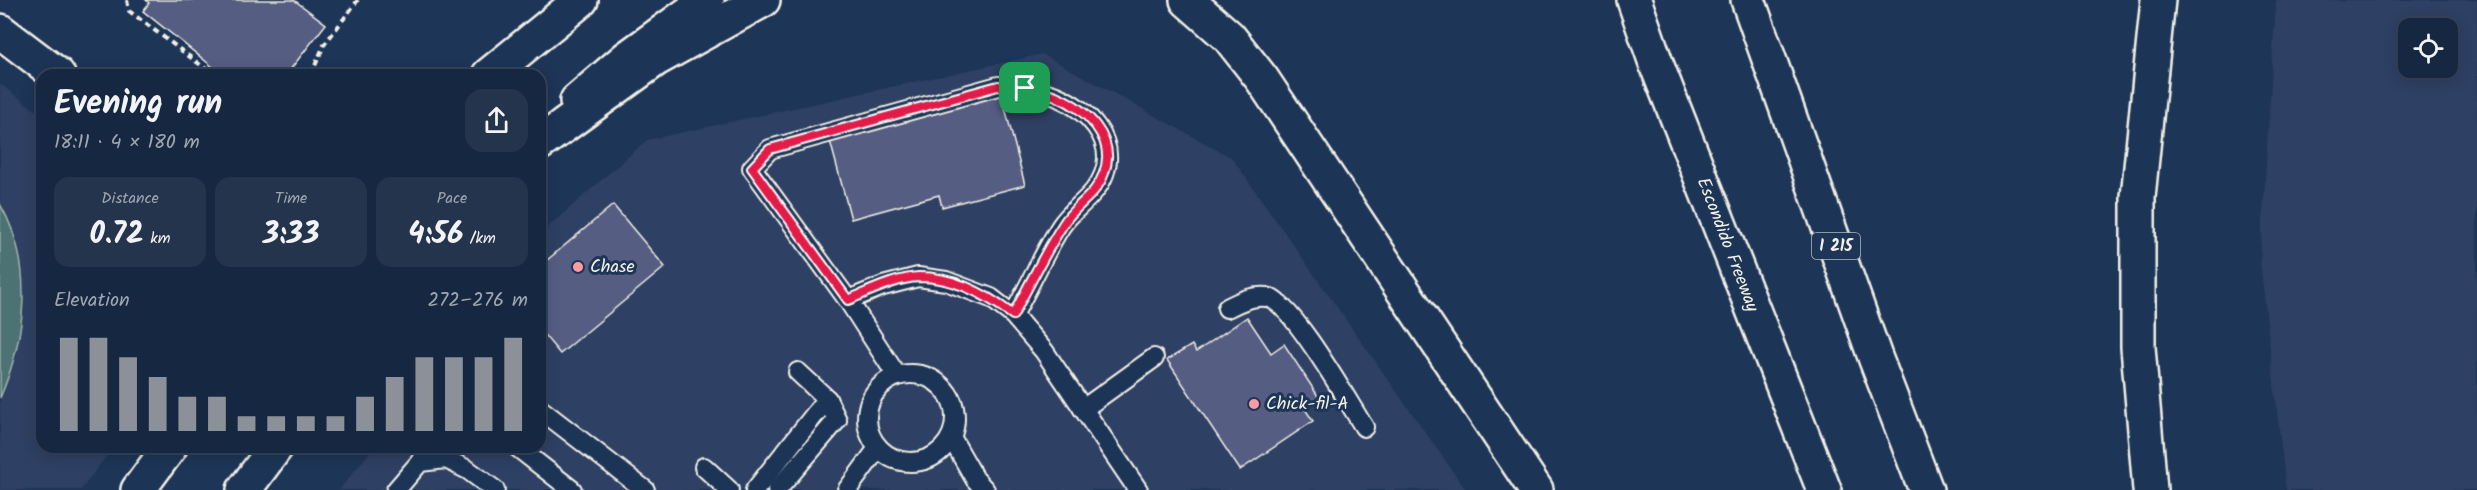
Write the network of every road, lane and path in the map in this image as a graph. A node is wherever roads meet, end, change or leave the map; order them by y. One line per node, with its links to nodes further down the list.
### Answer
1 (127, 0): 14 (path)
2 (358, 0): 15 (path)
3 (707, 0): 17 (main road)
4 (763, 0): 18 (main road)
5 (1187, 0): 47 (main road)
6 (1622, 0): 12 (main road)
7 (1634, 0): 12 (main road, Escondido Freeway)
8 (1748, 0): 49 (main road, I 215)
9 (2158, 0): 50 (main road)
10 (565, 5): 16 (main road)
11 (0, 30): 13 (main road)
12 (1657, 66): 48 (main road, Escondido Freeway)
13 (50, 69)
14 (206, 69)
15 (314, 69)
16 (496, 69)
17 (546, 129)
18 (546, 138)
19 (848, 300): 21 (lane); 21 (lane); 24 (lane)
20 (1227, 308): 28 (lane)
21 (1013, 315): 26 (lane)
22 (1154, 358): 26 (lane)
23 (798, 372): 25 (lane)
24 (897, 376): 29 (lane); 30 (lane)
25 (827, 399): 42 (lane); 43 (lane)
26 (1083, 408): 46 (lane)
27 (546, 414): 40 (lane)
28 (1364, 427)
29 (951, 437): 30 (lane); 45 (lane)
30 (878, 448): 44 (lane)
31 (166, 453): 35 (main road)
32 (272, 453): 36 (main road)
33 (525, 453): 39 (lane)
34 (704, 467): 41 (lane)
35 (138, 490)
36 (244, 490)
37 (396, 490): 38 (lane)
38 (495, 490)
39 (572, 490)
40 (645, 490)
41 (729, 490)
42 (755, 490)
43 (777, 490)
44 (847, 490)
45 (985, 490)
46 (1138, 490)
47 (1536, 490)
48 (1824, 490)
49 (1926, 490)
50 (2150, 490)

